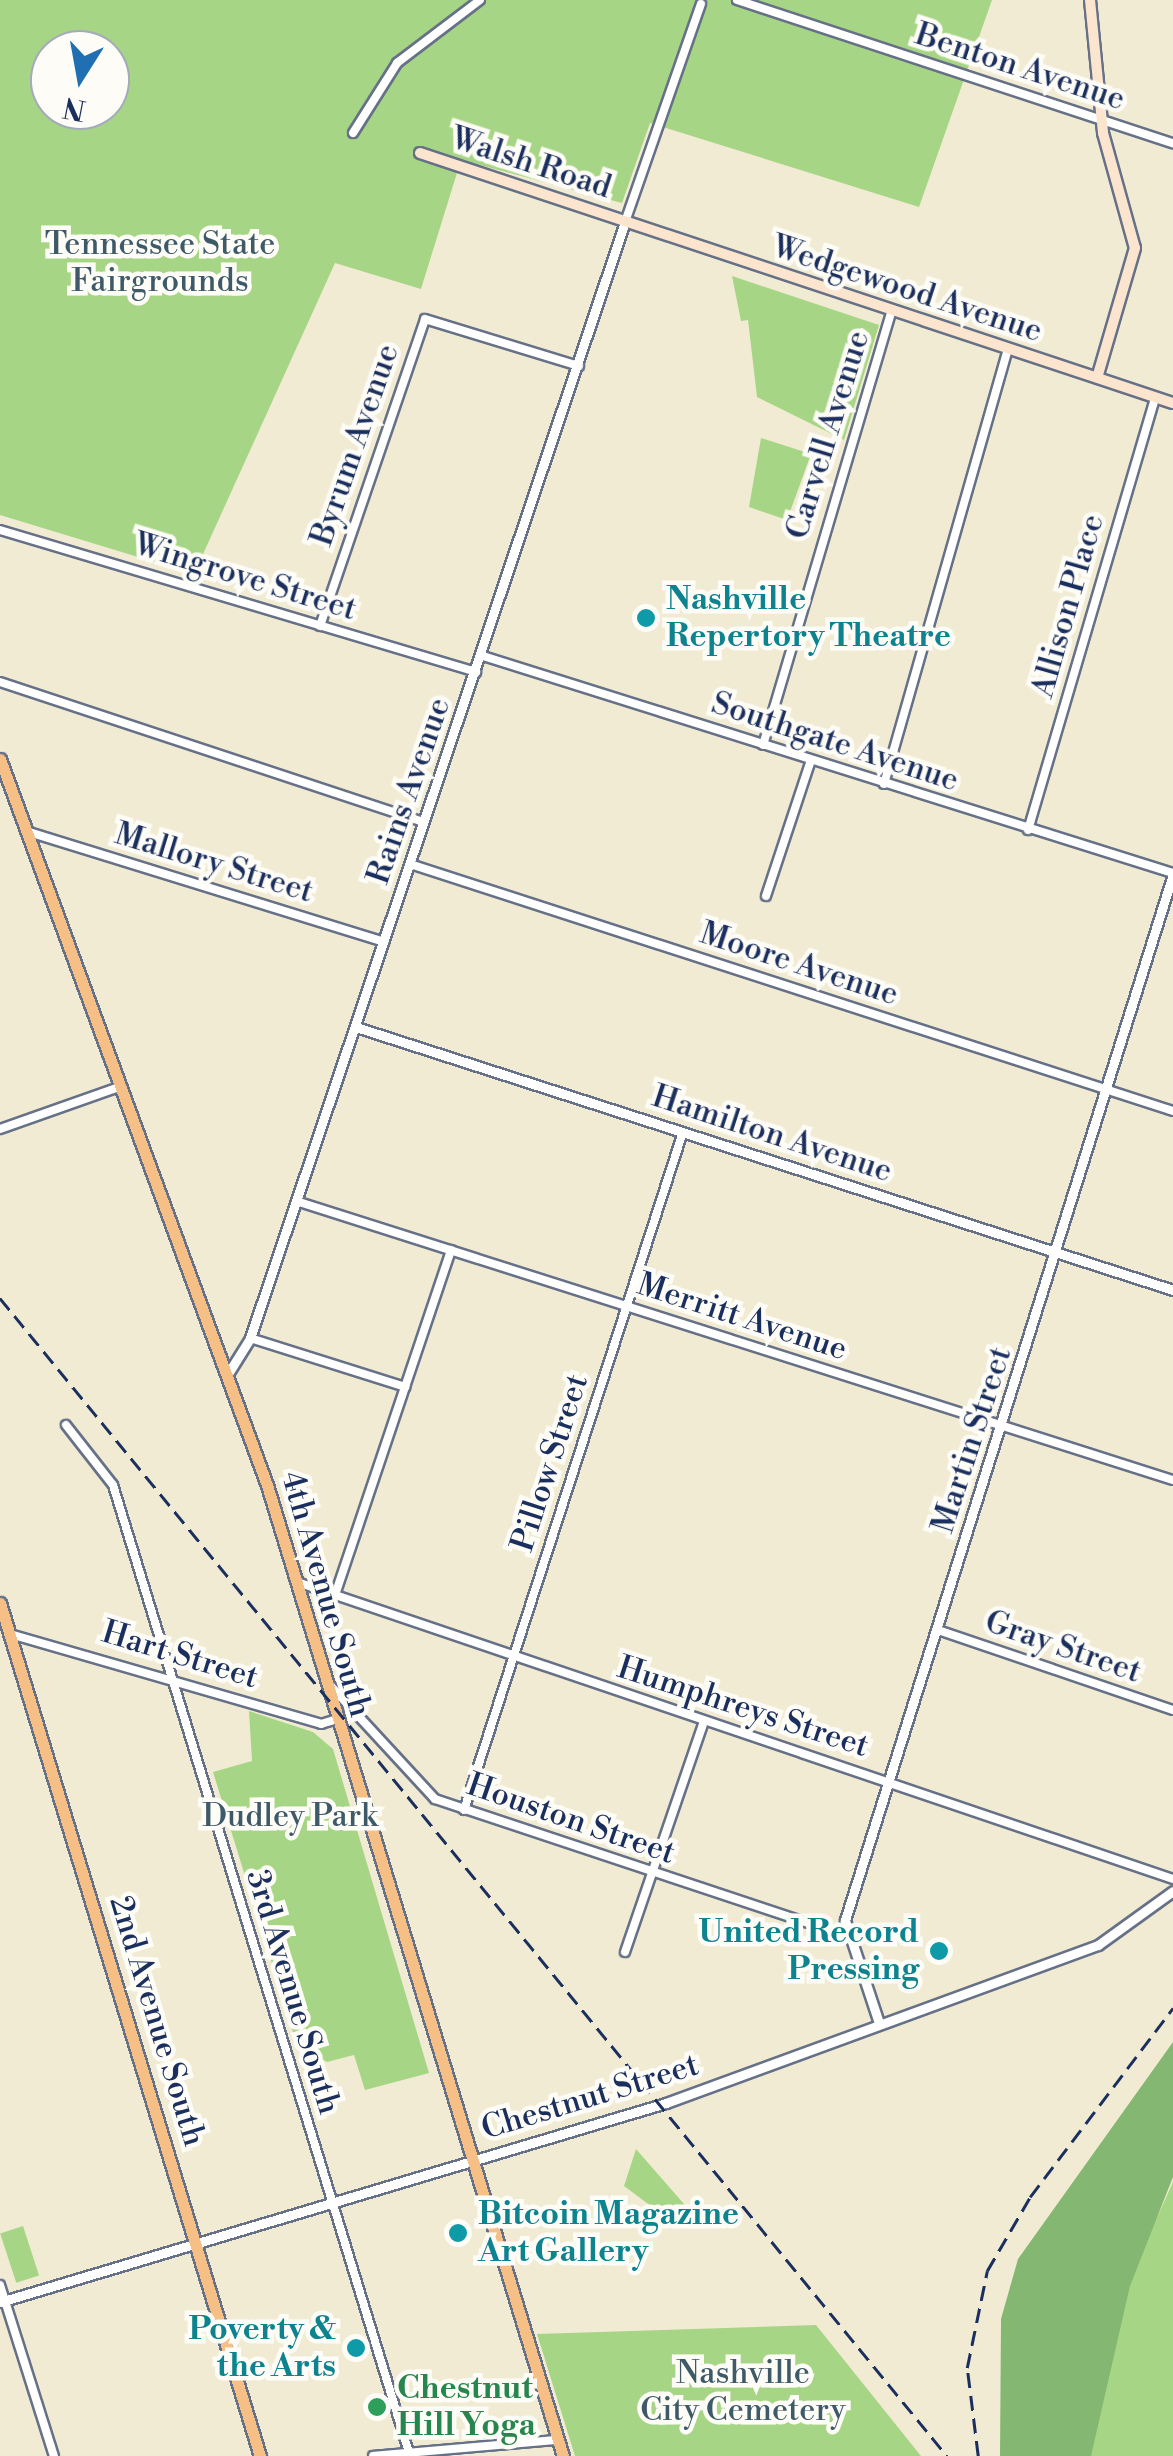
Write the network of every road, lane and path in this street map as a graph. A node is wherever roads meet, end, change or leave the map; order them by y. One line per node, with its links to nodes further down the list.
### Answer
1 (480, 0): 6 (street)
2 (738, 0): 5 (street, Benton Avenue)
3 (1090, 0): 5 (main road)
4 (700, 4): 9 (street)
5 (1101, 120): 7 (street, Benton Avenue); 13 (main road)
6 (352, 133)
7 (1173, 143)
8 (420, 153): 9 (main road, Walsh Road)
9 (626, 222): 10 (main road, Wedgewood Avenue); 12 (street, Rains Avenue)
10 (892, 312): 11 (main road, Wedgewood Avenue); 21 (street, Carvell Avenue)
11 (1008, 349): 13 (main road, Wedgewood Avenue); 24 (street)
12 (580, 366): 17 (street, Byrum Avenue); 18 (street, Rains Avenue)
13 (1097, 378): 14 (main road, Wedgewood Avenue)
14 (1155, 398): 15 (main road, Wedgewood Avenue); 26 (street, Allison Place)
15 (1173, 404)
16 (0, 530): 17 (street, Wingrove Street)
17 (320, 626): 19 (street, Wingrove Street)
18 (483, 656): 19 (street, Rains Avenue); 21 (street, Southgate Avenue)
19 (476, 672): 25 (street, Rains Avenue)
20 (0, 682): 25 (street)
21 (763, 745): 23 (street, Southgate Avenue)
22 (0, 759): 27 (main road, 4th Avenue South)
23 (811, 760): 24 (street, Southgate Avenue); 30 (street)
24 (884, 784): 26 (street, Southgate Avenue)
25 (423, 822): 28 (street, Rains Avenue)
26 (1028, 830): 29 (street, Southgate Avenue)
27 (29, 832): 31 (street, Mallory Street); 33 (main road, 4th Avenue South)
28 (410, 864): 31 (street, Rains Avenue); 34 (street, Moore Avenue)
29 (1173, 873): 34 (street, Martin Street)
30 (766, 896)
31 (384, 942): 32 (street, Rains Avenue)
32 (356, 1027): 37 (street, Hamilton Avenue); 38 (street, Rains Avenue)
33 (122, 1086): 36 (street); 44 (main road, 4th Avenue South)
34 (1102, 1089): 35 (street, Moore Avenue); 40 (street, Martin Street)
35 (1173, 1112)
36 (0, 1129)
37 (683, 1132): 40 (street, Hamilton Avenue); 42 (street, Pillow Street)
38 (296, 1201): 39 (street, Merritt Avenue); 43 (street, Rains Avenue)
39 (451, 1250): 42 (street, Merritt Avenue); 45 (street)
40 (1053, 1250): 41 (street, Hamilton Avenue); 47 (street, Martin Street)
41 (1173, 1290)
42 (627, 1306): 47 (street, Merritt Avenue); 54 (street, Pillow Street)
43 (250, 1338): 44 (street, Rains Avenue); 45 (street)
44 (230, 1372): 49 (main road, 4th Avenue South)
45 (405, 1387): 50 (street)
46 (66, 1426): 56 (street, 3rd Avenue South)
47 (1002, 1426): 48 (street, Merritt Avenue); 52 (street, Martin Street)
48 (1173, 1480)
49 (297, 1582): 50 (street, Humphreys Street); 55 (main road, 4th Avenue South)
50 (334, 1595): 54 (street, Humphreys Street)
51 (0, 1603): 53 (main road, 2nd Avenue South)
52 (938, 1630): 57 (street, Gray Street); 60 (street, Martin Street)
53 (10, 1634): 56 (street, Hart Street); 70 (main road, 2nd Avenue South)
54 (514, 1657): 59 (street, Humphreys Street); 61 (street, Pillow Street)
55 (323, 1679): 58 (main road, 4th Avenue South); 61 (street, Houston Street)
56 (174, 1680): 58 (street, Hart Street); 69 (street, 3rd Avenue South)
57 (1173, 1710)
58 (334, 1720): 68 (main road, 4th Avenue South)
59 (704, 1721): 60 (street, Humphreys Street); 62 (street)
60 (890, 1782): 63 (street, Humphreys Street); 65 (street, Martin Street)
61 (464, 1810): 62 (street, Houston Street)
62 (651, 1873): 65 (street, Houston Street); 66 (street)
63 (1173, 1878)
64 (1173, 1892): 67 (street, Chestnut Street)
65 (848, 1936): 67 (street)
66 (625, 1952)
67 (878, 2020): 68 (street, Chestnut Street)
68 (468, 2161): 69 (street, Chestnut Street); 73 (main road, 4th Avenue South)
69 (330, 2203): 70 (street, Chestnut Street); 74 (street, 3rd Avenue South)
70 (196, 2243): 72 (street, Chestnut Street); 76 (main road, 2nd Avenue South)
71 (0, 2284): 72 (street)
72 (3, 2301): 75 (street)
73 (558, 2440): 74 (street); 78 (main road, 4th Avenue South)
74 (410, 2454): 77 (street)
75 (54, 2456)
76 (260, 2456)
77 (373, 2456)
78 (563, 2456)

